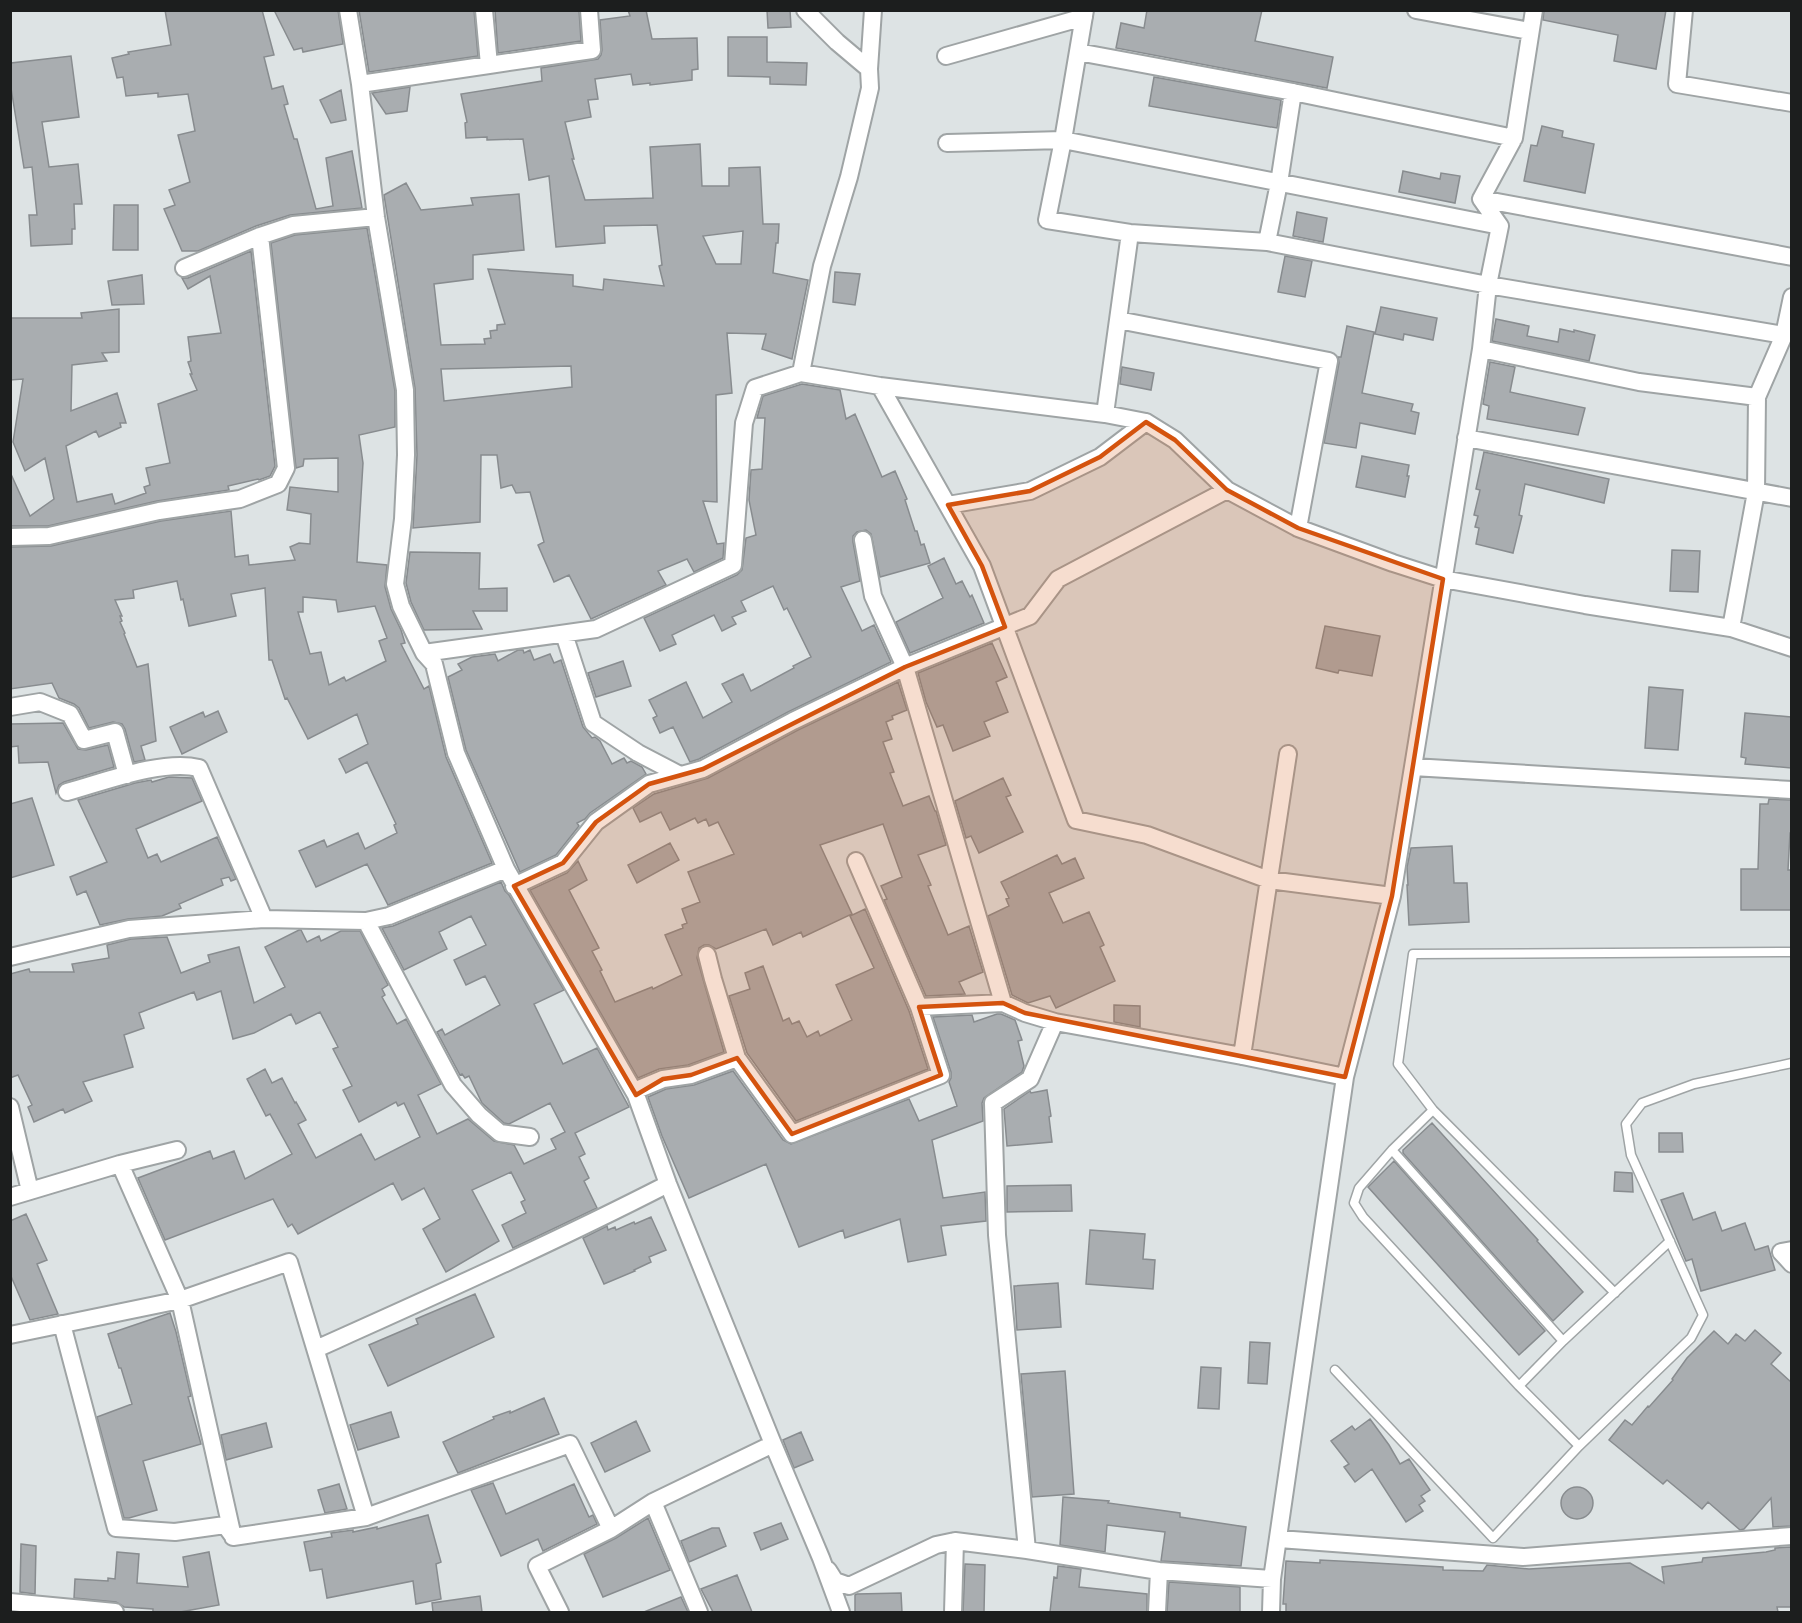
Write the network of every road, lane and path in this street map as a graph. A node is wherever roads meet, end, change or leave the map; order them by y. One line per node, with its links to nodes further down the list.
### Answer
1 (348, 10): 15 (street)
2 (484, 10): 13 (street)
3 (589, 10): 13 (street)
4 (805, 10): 14 (street)
5 (873, 10): 14 (street)
6 (1416, 10): 10 (street)
7 (1533, 10): 10 (street)
8 (1684, 10): 17 (street)
9 (1084, 14): 11 (street); 12 (street)
10 (1530, 31): 18 (street)
11 (1078, 52): 16 (street); 19 (street)
12 (946, 56)
13 (489, 65): 15 (street)
14 (869, 69): 35 (street)
15 (360, 84): 23 (street)
16 (1293, 92): 18 (street); 21 (street)
17 (1791, 103)
18 (1514, 138): 22 (street)
19 (1063, 140): 20 (street); 21 (street); 25 (street)
20 (947, 143)
21 (1279, 183): 24 (street); 27 (street)
22 (1482, 199): 24 (street); 28 (street)
23 (376, 217): 26 (street); 53 (street)
24 (1500, 226): 30 (street)
25 (1130, 233): 27 (street); 32 (street)
26 (260, 236): 29 (street); 46 (street)
27 (1267, 242): 30 (street)
28 (1791, 257)
29 (184, 268)
30 (1488, 285): 33 (street); 34 (street)
31 (1791, 297): 33 (street)
32 (1118, 320): 38 (street); 45 (street)
33 (1784, 335): 37 (street)
34 (1481, 350): 37 (street); 40 (street)
35 (801, 373): 36 (street); 51 (street)
36 (880, 386): 38 (street); 44 (street)
37 (1757, 397): 42 (street)
38 (1105, 414): 39 (street)
39 (1146, 422): 41 (street); 44 (street)
40 (1466, 438): 42 (street); 48 (street)
41 (1227, 490): 45 (street); 49 (street)
42 (1756, 492): 43 (street); 50 (street)
43 (1791, 498)
44 (948, 505): 49 (street)
45 (1298, 528): 48 (street)
46 (10, 537)
47 (863, 540): 54 (street)
48 (1443, 579): 50 (street); 57 (street)
49 (1005, 627): 54 (street); 64 (street)
50 (1731, 628): 52 (street)
51 (564, 634): 53 (street); 58 (street)
52 (1791, 648)
53 (424, 653): 63 (street)
54 (905, 668): 58 (street); 72 (street)
55 (10, 707): 59 (street)
56 (1288, 754): 64 (street)
57 (1413, 767): 60 (street); 66 (street)
58 (680, 775): 65 (street)
59 (127, 776): 61 (street); 67 (street)
60 (1791, 790)
61 (67, 792)
62 (856, 861): 73 (street)
63 (506, 869): 65 (street); 68 (street)
64 (1269, 880): 66 (street); 75 (street)
65 (514, 886): 79 (street)
66 (1392, 896): 78 (street)
67 (264, 919): 68 (street); 71 (street)
68 (366, 921): 82 (street)
69 (1791, 952): 81 (lane)
70 (707, 955): 76 (street)
71 (10, 957)
72 (1003, 1003): 73 (street); 74 (street)
73 (919, 1007): 76 (street)
74 (1054, 1022): 75 (street); 109 (street)
75 (1242, 1056): 78 (street)
76 (737, 1058): 79 (street)
77 (1791, 1063): 89 (lane)
78 (1345, 1077): 107 (street)
79 (636, 1095): 86 (street)
80 (10, 1107): 87 (street)
81 (1433, 1110): 84 (lane); 92 (lane)
82 (530, 1137)
83 (177, 1150): 85 (street)
84 (1392, 1150): 96 (lane); 99 (lane)
85 (120, 1164): 87 (street); 93 (street)
86 (668, 1184): 97 (street); 100 (street)
87 (30, 1191): 88 (street)
88 (10, 1197)
89 (1670, 1241): 92 (lane); 101 (lane)
90 (1791, 1250): 91 (street)
91 (1791, 1264)
92 (1615, 1293): 96 (lane)
93 (180, 1300): 94 (street); 97 (street); 106 (street)
94 (62, 1324): 95 (street); 106 (street)
95 (10, 1335)
96 (1563, 1341): 99 (lane)
97 (316, 1349): 103 (street)
98 (1335, 1370): 101 (lane)
99 (1519, 1386): 101 (lane)
100 (773, 1444): 102 (street); 110 (street)
101 (1579, 1446)
102 (653, 1502): 104 (street); 116 (street)
103 (366, 1517): 104 (street); 106 (street)
104 (611, 1529): 115 (street)
105 (1791, 1536): 107 (street)
106 (233, 1537)
107 (1279, 1539): 112 (street)
108 (954, 1541): 109 (street); 110 (street); 118 (street)
109 (1027, 1550): 111 (street)
110 (821, 1558): 117 (street)
111 (1159, 1571): 112 (street); 119 (street)
112 (1272, 1579): 120 (street)
113 (10, 1602): 114 (street)
114 (115, 1612)
115 (560, 1612)
116 (699, 1612)
117 (841, 1612)
118 (953, 1612)
119 (1157, 1612)
120 (1271, 1612)

